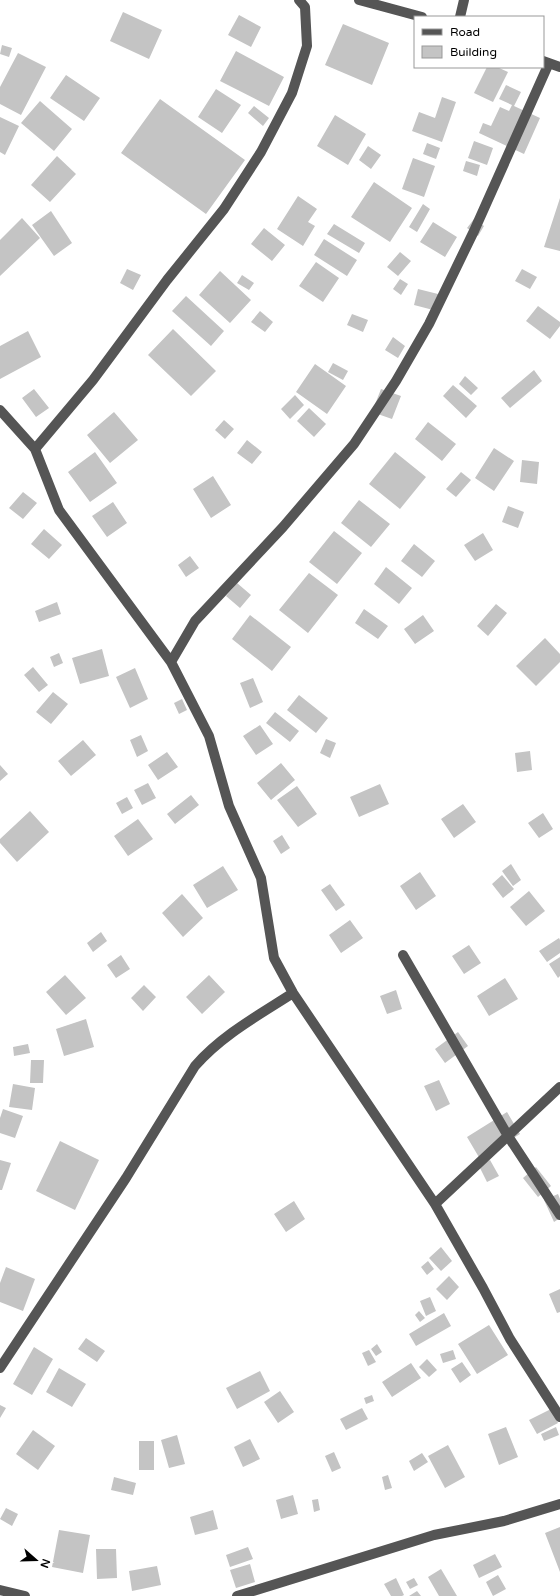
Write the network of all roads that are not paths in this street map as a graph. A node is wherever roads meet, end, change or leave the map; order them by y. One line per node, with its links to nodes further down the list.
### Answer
1 (299, 0): 10 (street)
2 (359, 0): 4 (street)
3 (464, 0): 5 (street)
4 (418, 16)
5 (460, 16)
6 (546, 62): 7 (street)
7 (560, 67)
8 (543, 68): 11 (street)
9 (0, 410): 10 (street)
10 (35, 449): 11 (street)
11 (171, 662): 13 (street)
12 (403, 955): 15 (street)
13 (293, 993): 16 (street); 18 (street)
14 (560, 1087): 15 (street)
15 (508, 1136): 16 (street); 17 (street)
16 (435, 1204): 19 (street)
17 (560, 1215)
18 (0, 1368)
19 (560, 1417)
20 (560, 1504): 23 (street)
21 (0, 1590): 22 (street)
22 (25, 1596)
23 (237, 1596)

